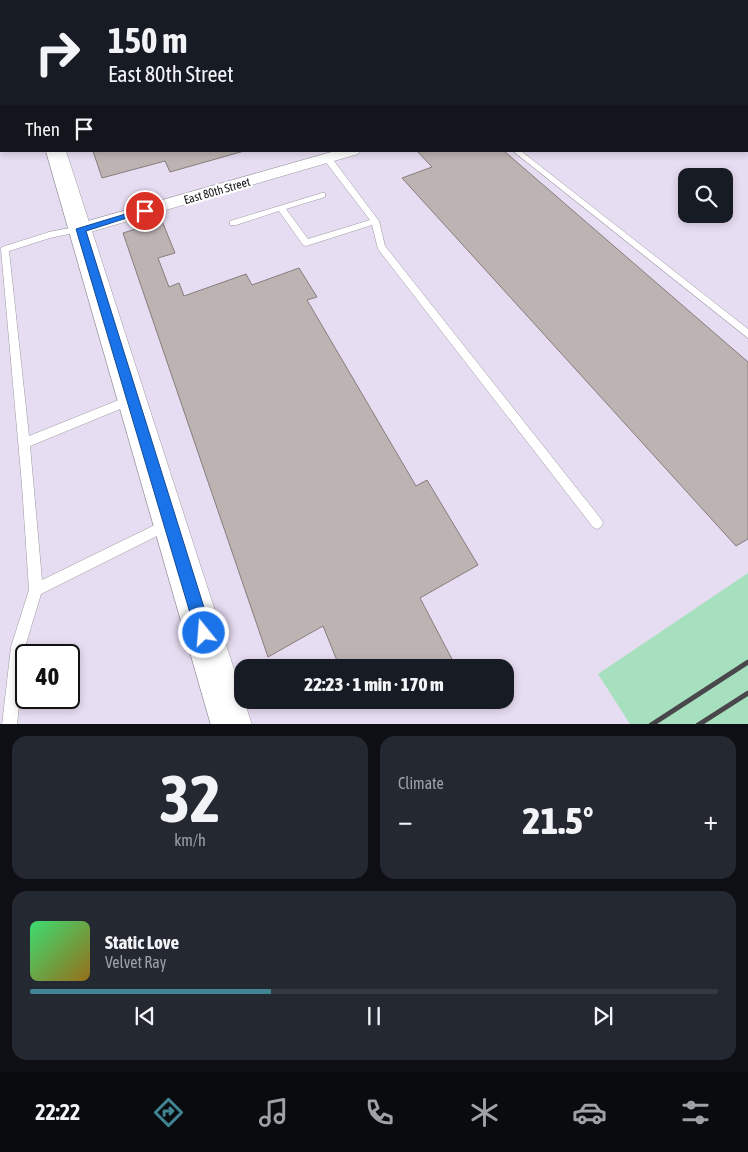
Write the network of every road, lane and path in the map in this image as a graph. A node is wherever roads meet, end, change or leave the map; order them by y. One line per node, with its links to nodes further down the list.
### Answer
1 (56, 152): 9 (street)
2 (350, 152): 4 (street, East 80th Street)
3 (517, 152): 10 (lane)
4 (328, 160): 7 (lane); 9 (street, East 80th Street)
5 (322, 195): 6 (lane)
6 (281, 208): 7 (lane); 8 (lane)
7 (375, 221): 13 (lane)
8 (233, 223)
9 (80, 229): 11 (street); 12 (lane)
10 (748, 334)
11 (132, 400): 12 (lane); 14 (street)
12 (24, 443): 15 (lane)
13 (597, 523)
14 (170, 524): 15 (lane); 17 (street)
15 (36, 590): 16 (lane)
16 (9, 724)
17 (232, 724)

